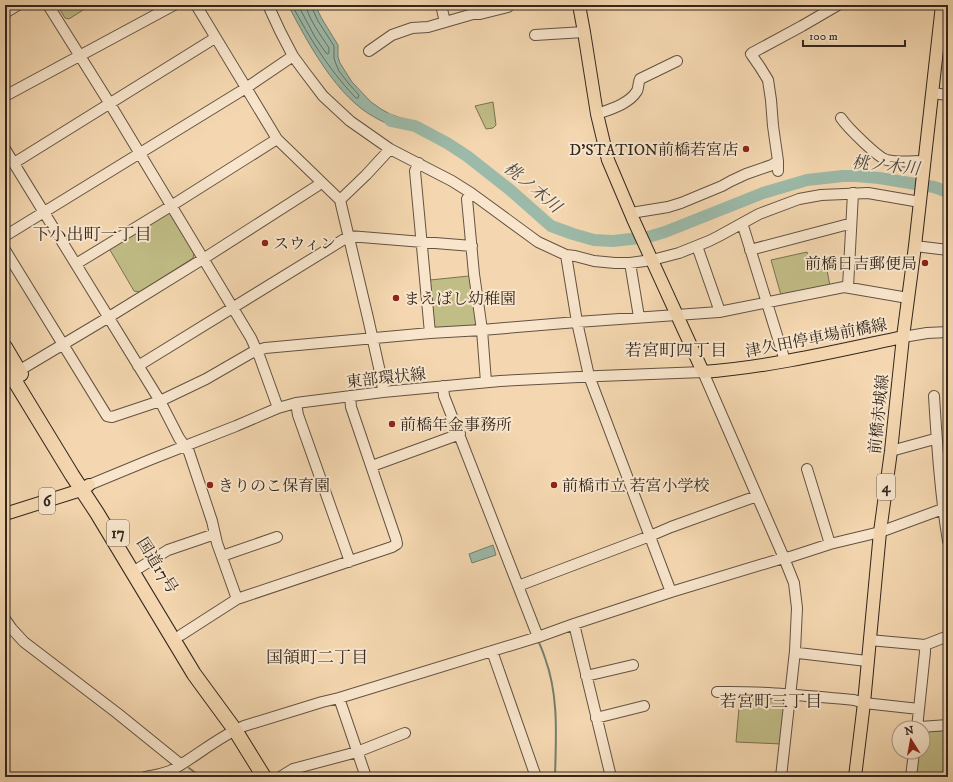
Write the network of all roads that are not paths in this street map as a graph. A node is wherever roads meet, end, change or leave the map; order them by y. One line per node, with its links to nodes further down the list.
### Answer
1 (18, 5): 11 (street)
2 (48, 5): 17 (street)
3 (174, 5): 17 (street)
4 (196, 5): 15 (street)
5 (268, 5): 18 (street)
6 (441, 5): 12 (street)
7 (579, 5): 13 (main road)
8 (838, 5): 41 (street)
9 (942, 5): 21 (main road, 4)
10 (508, 7): 12 (street)
11 (5, 13)
12 (445, 22): 16 (street)
13 (584, 32): 14 (street); 25 (main road)
14 (535, 35)
15 (215, 38): 20 (street); 24 (street)
16 (369, 51)
17 (80, 55): 23 (street); 24 (street)
18 (293, 56): 20 (street); 29 (street)
19 (677, 61): 25 (street)
20 (246, 88): 27 (street); 30 (street)
21 (932, 93): 22 (street); 33 (main road, 4)
22 (948, 95)
23 (5, 96)
24 (110, 104): 30 (street); 31 (street)
25 (596, 114): 41 (main road)
26 (841, 118): 33 (street)
27 (277, 139): 34 (street); 39 (street)
28 (5, 149): 31 (street)
29 (390, 149): 32 (street); 37 (street)
30 (139, 154): 39 (street); 40 (street)
31 (14, 163): 40 (street)
32 (419, 163): 35 (street); 46 (street)
33 (924, 165): 38 (main road, 4)
34 (321, 182): 37 (street); 55 (street)
35 (471, 193): 47 (street); 53 (street)
36 (853, 194): 38 (street); 42 (street); 43 (street)
37 (340, 200): 45 (street)
38 (920, 200): 49 (main road, 前橋赤城線 / 4)
39 (171, 206): 55 (street); 56 (street)
40 (44, 212): 44 (street); 56 (street)
41 (632, 216): 54 (main road)
42 (741, 224): 48 (street); 51 (street)
43 (851, 226): 51 (street); 58 (street)
44 (5, 236)
45 (349, 236): 46 (street); 61 (street); 71 (street)
46 (422, 242): 47 (street); 69 (street)
47 (472, 246): 67 (street)
48 (697, 246): 54 (street); 62 (street)
49 (915, 246): 52 (street); 59 (main road, 前橋赤城線 / 4)
50 (5, 250): 72 (street)
51 (750, 250): 60 (street)
52 (948, 250)
53 (566, 255): 57 (street); 66 (street)
54 (650, 255): 57 (street); 63 (main road)
55 (203, 259): 61 (street); 64 (street)
56 (76, 264): 64 (street)
57 (630, 264): 65 (street)
58 (848, 287): 59 (street); 60 (street)
59 (908, 298): 70 (main road, 前橋赤城線 / 4)
60 (767, 302): 62 (street); 75 (street)
61 (232, 308): 74 (street); 76 (street)
62 (720, 312): 63 (street)
63 (676, 314): 65 (street); 77 (main road)
64 (109, 317): 72 (street); 76 (street)
65 (639, 317): 66 (street)
66 (577, 322): 67 (street); 79 (street)
67 (482, 330): 69 (street); 80 (street)
68 (948, 332): 70 (street)
69 (430, 333): 71 (street)
70 (903, 337): 75 (main road, 津久田停車場前橋線); 91 (main road, 前橋赤城線 / 4)
71 (373, 338): 74 (street); 82 (street)
72 (63, 345): 78 (street); 85 (street)
73 (5, 347): 78 (highway, 国道17号 / 17)
74 (257, 350): 85 (street); 87 (street)
75 (785, 361): 77 (main road, 津久田停車場前橋線)
76 (138, 366): 85 (street)
77 (702, 372): 79 (street, 東部環状線); 95 (street)
78 (10, 373): 94 (highway, 国道17号 / 17)
79 (589, 376): 80 (street, 東部環状線); 100 (street)
80 (486, 382): 81 (street, 東部環状線)
81 (442, 386): 82 (street, 東部環状線); 88 (street)
82 (383, 392): 83 (street, 東部環状線)
83 (350, 396): 86 (street, 東部環状線); 92 (street)
84 (934, 396): 89 (street)
85 (160, 401): 90 (street)
86 (296, 403): 87 (street, 東部環状線); 106 (street)
87 (278, 408): 90 (street, 東部環状線)
88 (460, 434): 92 (street); 108 (street)
89 (937, 440): 91 (street); 96 (street)
90 (185, 446): 94 (street, 東部環状線); 99 (street)
91 (891, 451): 98 (main road, 前橋赤城線 / 4)
92 (372, 466): 106 (street)
93 (807, 470): 103 (street)
94 (85, 488): 97 (main road, 6); 107 (highway, 国道17号 / 17); 131 (highway, 国道17号 / 17)
95 (757, 496): 100 (street); 105 (street)
96 (946, 508): 98 (street); 102 (street)
97 (5, 514)
98 (880, 532): 103 (street); 116 (main road, 前橋赤城線 / 4)
99 (215, 534): 104 (street); 107 (street)
100 (650, 536): 108 (street); 109 (street)
101 (277, 537): 104 (street)
102 (948, 541)
103 (830, 544): 105 (street)
104 (222, 556): 110 (street)
105 (784, 558): 109 (street); 119 (street)
106 (349, 562): 110 (street)
107 (139, 568): 113 (highway, 国道17号 / 17)
108 (518, 586): 115 (street)
109 (671, 592): 112 (street)
110 (237, 599): 113 (street)
111 (5, 619): 137 (street)
112 (574, 624): 115 (street); 122 (street)
113 (181, 635): 131 (highway, 国道17号 / 17)
114 (948, 636): 117 (street)
115 (538, 637): 118 (street)
116 (869, 640): 117 (street); 120 (main road, 前橋赤城線 / 4)
117 (925, 645): 128 (street)
118 (492, 651): 125 (street); 143 (street)
119 (795, 651): 120 (street); 124 (street)
120 (867, 661): 126 (main road, 前橋赤城線 / 4)
121 (633, 665): 122 (street)
122 (586, 676): 129 (street)
123 (717, 692): 124 (street)
124 (790, 695): 126 (street); 145 (street)
125 (339, 698): 131 (street); 135 (street)
126 (864, 703): 128 (street); 146 (main road, 前橋赤城線 / 4)
127 (644, 706): 129 (street)
128 (919, 709): 130 (street)
129 (596, 718): 144 (street)
130 (918, 720)
131 (232, 725): 137 (street); 140 (highway, 国道17号 / 17)
132 (931, 726): 133 (street)
133 (948, 726)
134 (405, 733): 135 (street)
135 (358, 752): 141 (street); 142 (street)
136 (913, 760): 147 (street)
137 (180, 764): 138 (street)
138 (172, 774): 139 (street)
139 (145, 777)
140 (264, 777)
141 (280, 777)
142 (366, 777)
143 (536, 777)
144 (611, 777)
145 (781, 777)
146 (855, 777)
147 (911, 777)

